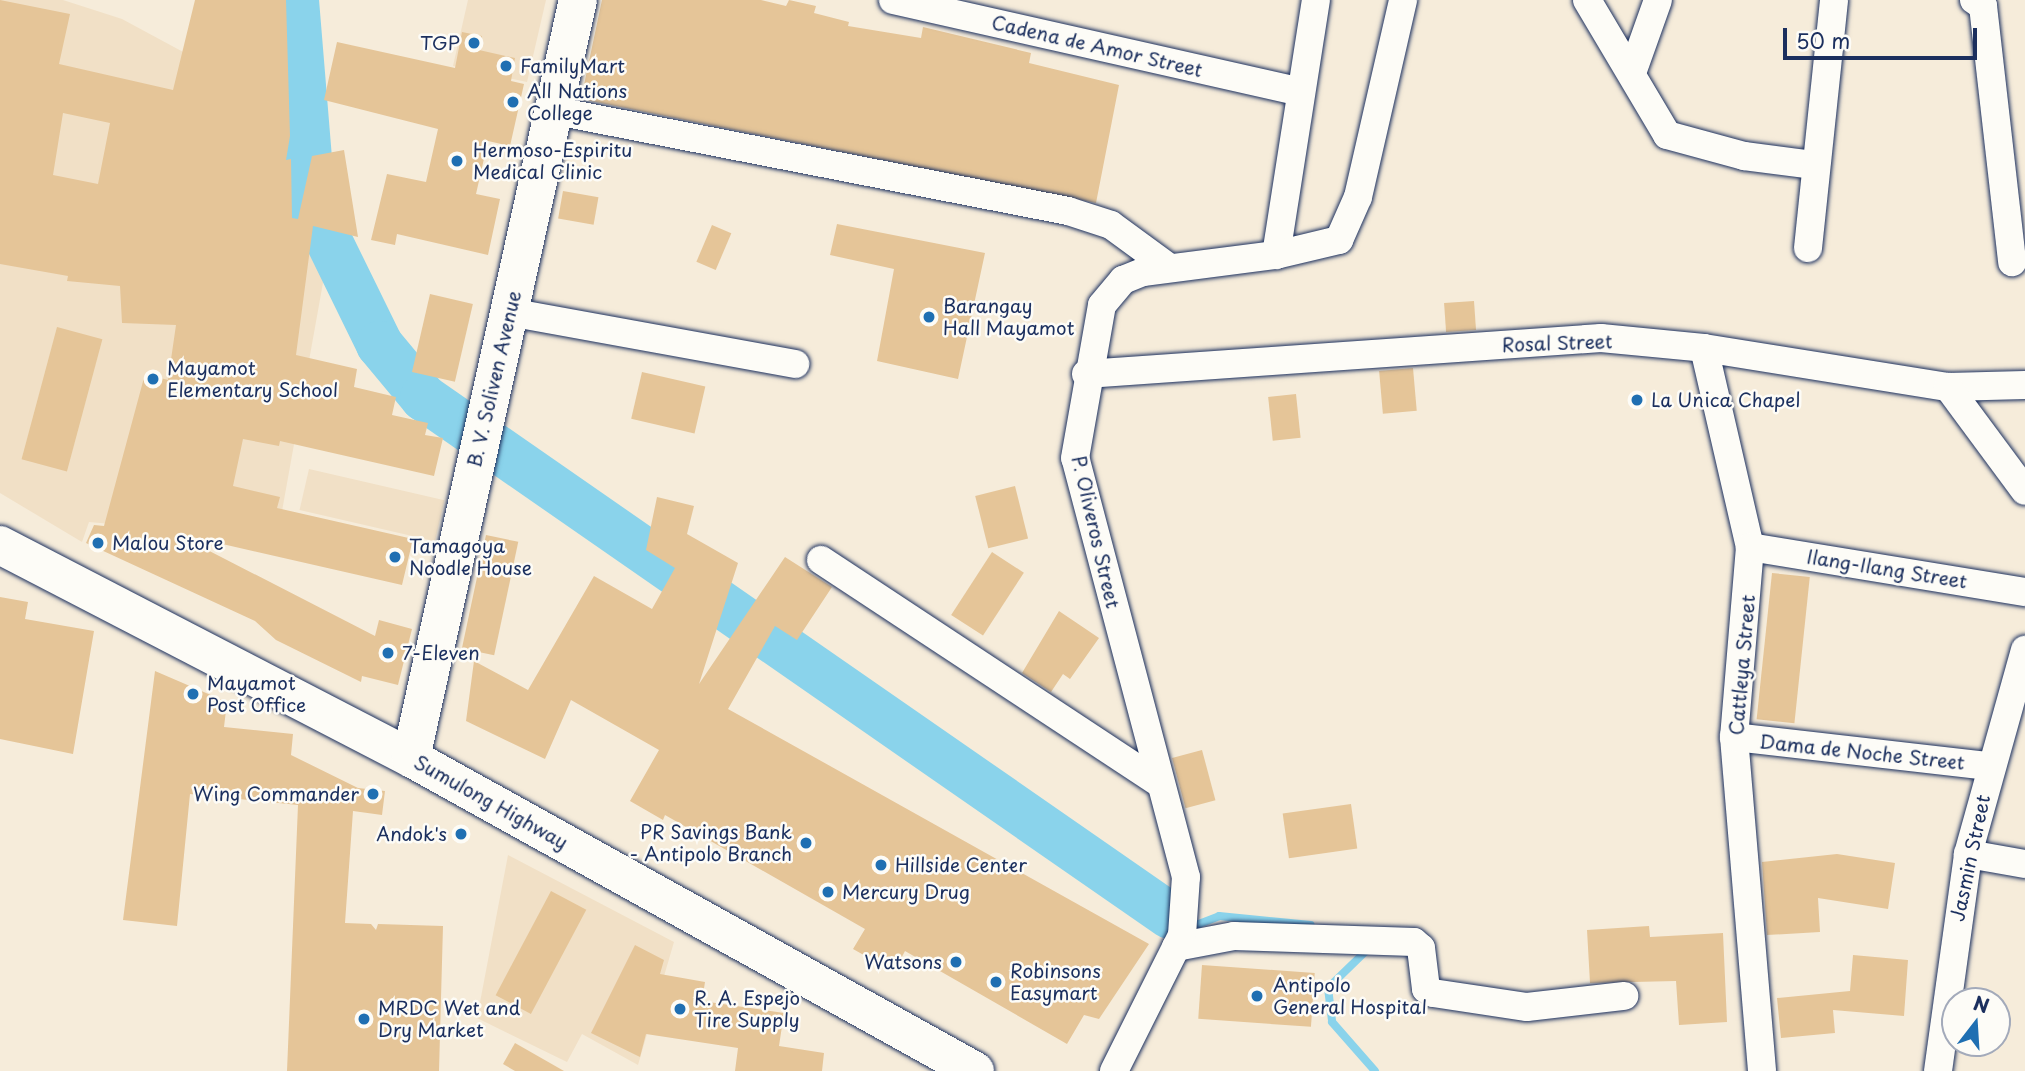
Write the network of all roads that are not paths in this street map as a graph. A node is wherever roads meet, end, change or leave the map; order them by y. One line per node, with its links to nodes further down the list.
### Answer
1 (578, 0): 12 (main road, B. V. Soliven Avenue)
2 (893, 0): 9 (street, Cadena de Amor Street)
3 (1317, 0): 11 (street)
4 (1403, 0): 15 (street, P. Oliveros Street)
5 (1587, 0): 10 (street)
6 (1658, 0): 10 (street)
7 (1834, 0): 13 (street)
8 (1974, 0): 16 (street)
9 (984, 10): 11 (street, Cadena de Amor Street)
10 (1632, 73): 13 (street)
11 (1300, 92): 15 (street)
12 (556, 111): 17 (street); 18 (main road, B. V. Soliven Avenue)
13 (1814, 165): 14 (street)
14 (1808, 248)
15 (1276, 255): 17 (street, P. Oliveros Street)
16 (2012, 262)
17 (1167, 266): 21 (street, P. Oliveros Street)
18 (509, 312): 20 (street); 31 (main road, B. V. Soliven Avenue)
19 (1704, 348): 21 (street, Rosal Street); 23 (street, Rosal Street); 26 (street, Cattleya Street)
20 (795, 364)
21 (1086, 374): 33 (street, P. Oliveros Street)
22 (2025, 385): 23 (street, Rosal Street)
23 (1948, 387): 24 (street)
24 (2025, 491)
25 (0, 545): 31 (main road, Sumulong Highway)
26 (1750, 547): 28 (street, Ilang-Ilang Street); 30 (street, Cattleya Street)
27 (821, 560): 33 (street)
28 (2025, 592)
29 (2025, 650): 32 (street, Jasmin Street)
30 (1734, 737): 32 (street, Dama de Noche Street); 40 (street, Cattleya Street)
31 (411, 758): 38 (main road, Sumulong Highway)
32 (1990, 766): 34 (street, Jasmin Street)
33 (1159, 783): 36 (street, P. Oliveros Street)
34 (1968, 854): 35 (street); 41 (street, Jasmin Street)
35 (2025, 864)
36 (1179, 941): 37 (street); 39 (street, P. Oliveros Street)
37 (1624, 996)
38 (975, 1071)
39 (1114, 1071)
40 (1762, 1071)
41 (1938, 1071)

